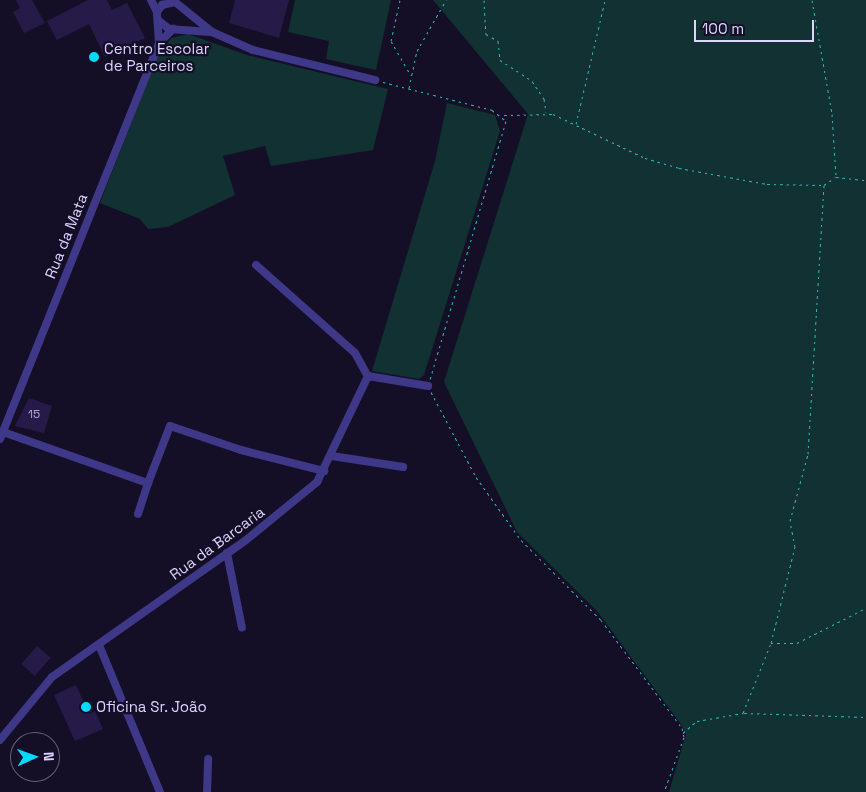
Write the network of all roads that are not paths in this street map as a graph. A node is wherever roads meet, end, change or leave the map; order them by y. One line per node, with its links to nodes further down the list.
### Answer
1 (151, 0): 4 (street)
2 (168, 1): 3 (street); 4 (street)
3 (183, 6): 5 (street); 6 (street)
4 (158, 16): 5 (street); 7 (street, Rua da Mata)
5 (176, 28): 6 (street); 7 (street, Rua da Mata)
6 (212, 32): 8 (street)
7 (159, 43): 12 (street, Rua da Mata)
8 (375, 80)
9 (256, 265): 10 (street)
10 (368, 376): 11 (street); 13 (street, Rua da Barcaria)
11 (428, 386)
12 (1, 436): 16 (street)
13 (332, 456): 14 (street); 15 (street, Rua da Barcaria)
14 (403, 467)
15 (324, 471): 16 (street); 18 (street, Rua da Barcaria)
16 (148, 483): 17 (street)
17 (138, 514)
18 (227, 553): 19 (street); 20 (street, Rua da Barcaria)
19 (242, 628)
20 (99, 645): 21 (street, Rua da Barcaria); 23 (street)
21 (0, 740)
22 (208, 759): 24 (street)
23 (160, 792)
24 (207, 792)

